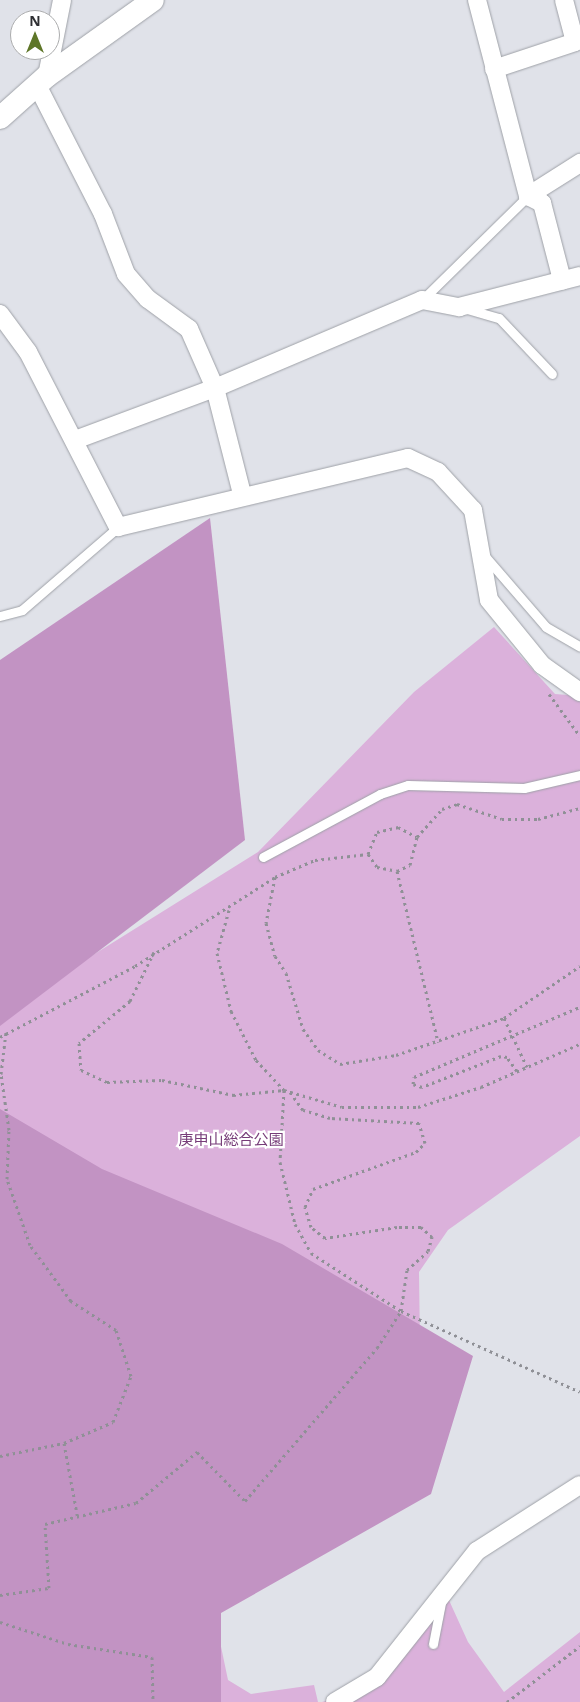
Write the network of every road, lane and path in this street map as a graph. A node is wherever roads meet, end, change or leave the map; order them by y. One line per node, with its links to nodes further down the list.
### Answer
1 (62, 0): 6 (street)
2 (153, 0): 6 (street)
3 (477, 0): 5 (street)
4 (564, 0): 5 (street)
5 (494, 69): 9 (street)
6 (42, 80): 7 (street); 16 (street)
7 (0, 118)
8 (580, 163): 9 (street)
9 (528, 196): 11 (street); 12 (lane)
10 (580, 276): 11 (street)
11 (562, 280): 13 (street)
12 (422, 300): 13 (street); 16 (street)
13 (459, 307): 15 (lane)
14 (0, 314): 17 (street)
15 (552, 374)
16 (215, 388): 17 (street); 18 (street)
17 (75, 440): 19 (street)
18 (242, 494): 19 (street); 20 (street)
19 (118, 527): 21 (lane)
20 (479, 551): 22 (lane); 23 (street)
21 (0, 616)
22 (580, 647)
23 (542, 665): 24 (street); 25 (path)
24 (580, 692)
25 (580, 736)
26 (580, 775): 30 (lane)
27 (580, 808): 28 (path)
28 (417, 837): 29 (path); 31 (path)
29 (368, 854): 31 (path); 32 (path)
30 (263, 857)
31 (397, 871): 41 (path)
32 (275, 877): 33 (path); 41 (path)
33 (229, 910): 34 (path); 45 (path)
34 (154, 952): 38 (path); 45 (path)
35 (580, 966): 37 (path)
36 (580, 1007): 40 (path)
37 (504, 1018): 40 (path); 41 (path)
38 (6, 1032): 39 (path); 49 (path)
39 (0, 1037)
40 (513, 1037): 43 (path); 44 (path)
41 (438, 1042)
42 (580, 1044): 43 (path)
43 (527, 1067): 44 (path)
44 (517, 1071): 46 (path)
45 (284, 1090): 46 (path); 47 (path)
46 (290, 1092): 47 (path)
47 (401, 1311): 48 (path); 52 (path)
48 (580, 1392)
49 (64, 1443): 50 (path); 52 (path)
50 (0, 1456)
51 (580, 1485): 53 (street)
52 (78, 1519): 54 (path)
53 (444, 1588): 56 (lane); 58 (street)
54 (0, 1595)
55 (0, 1622): 59 (path)
56 (433, 1644)
57 (580, 1646): 60 (path)
58 (339, 1701)
59 (153, 1702)
60 (507, 1702)

